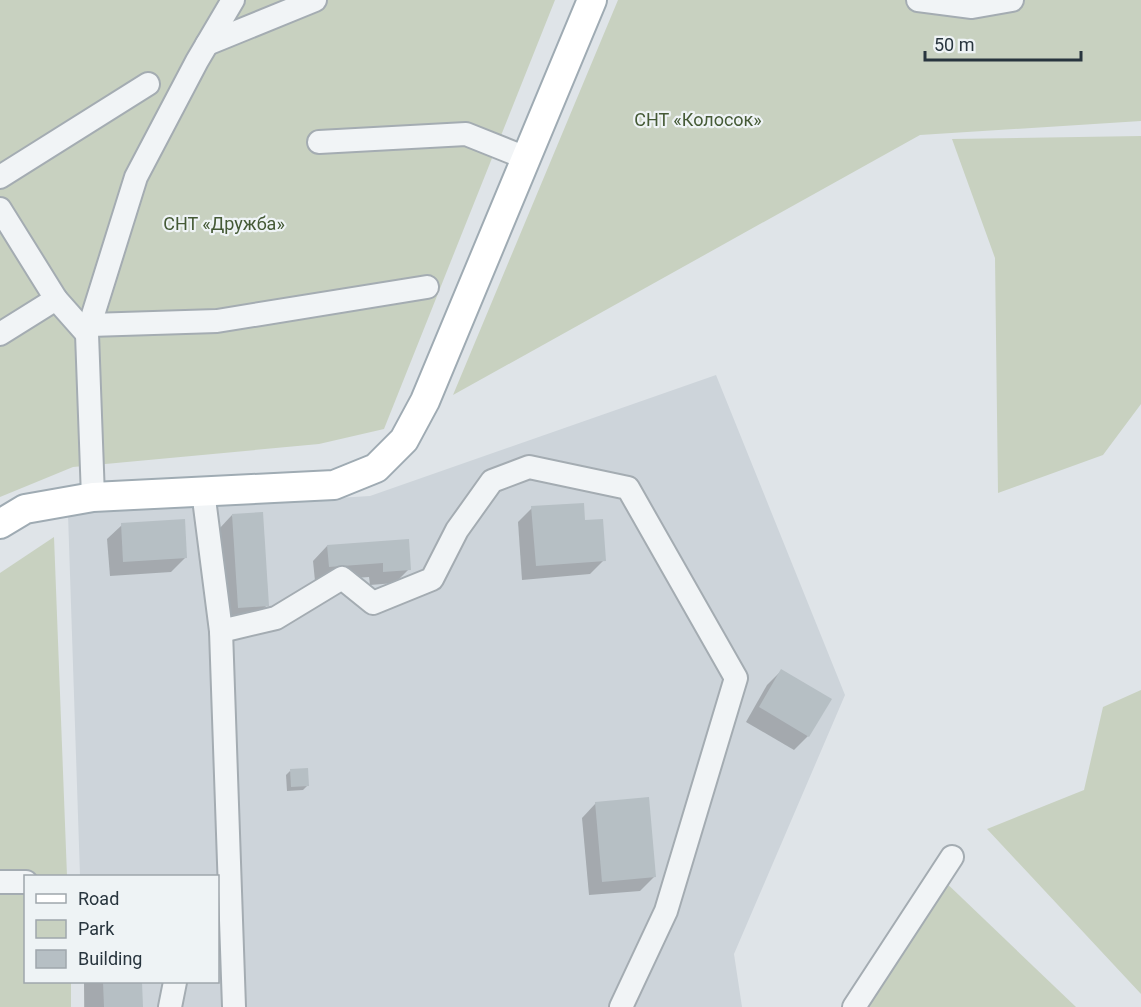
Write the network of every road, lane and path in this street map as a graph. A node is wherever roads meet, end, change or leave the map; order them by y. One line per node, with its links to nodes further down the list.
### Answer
1 (233, 0): 7 (lane)
2 (315, 0): 7 (lane)
3 (592, 0): 10 (main road)
4 (918, 0): 6 (lane)
5 (1012, 0): 6 (lane)
6 (974, 3)
7 (207, 44): 15 (lane)
8 (148, 84): 11 (lane)
9 (319, 142): 10 (lane)
10 (526, 158): 17 (main road)
11 (0, 177)
12 (0, 209): 14 (lane)
13 (427, 287): 15 (lane)
14 (56, 299): 15 (lane); 16 (lane)
15 (88, 330): 18 (lane)
16 (0, 334)
17 (204, 492): 18 (main road); 20 (lane)
18 (93, 497): 19 (main road)
19 (0, 524)
20 (220, 631): 21 (lane); 29 (lane)
21 (228, 849): 23 (lane); 28 (lane)
22 (952, 857): 30 (lane)
23 (215, 875)
24 (0, 882): 25 (lane)
25 (24, 882)
26 (175, 983): 27 (lane)
27 (170, 1007)
28 (234, 1007)
29 (621, 1007)
30 (854, 1007)

